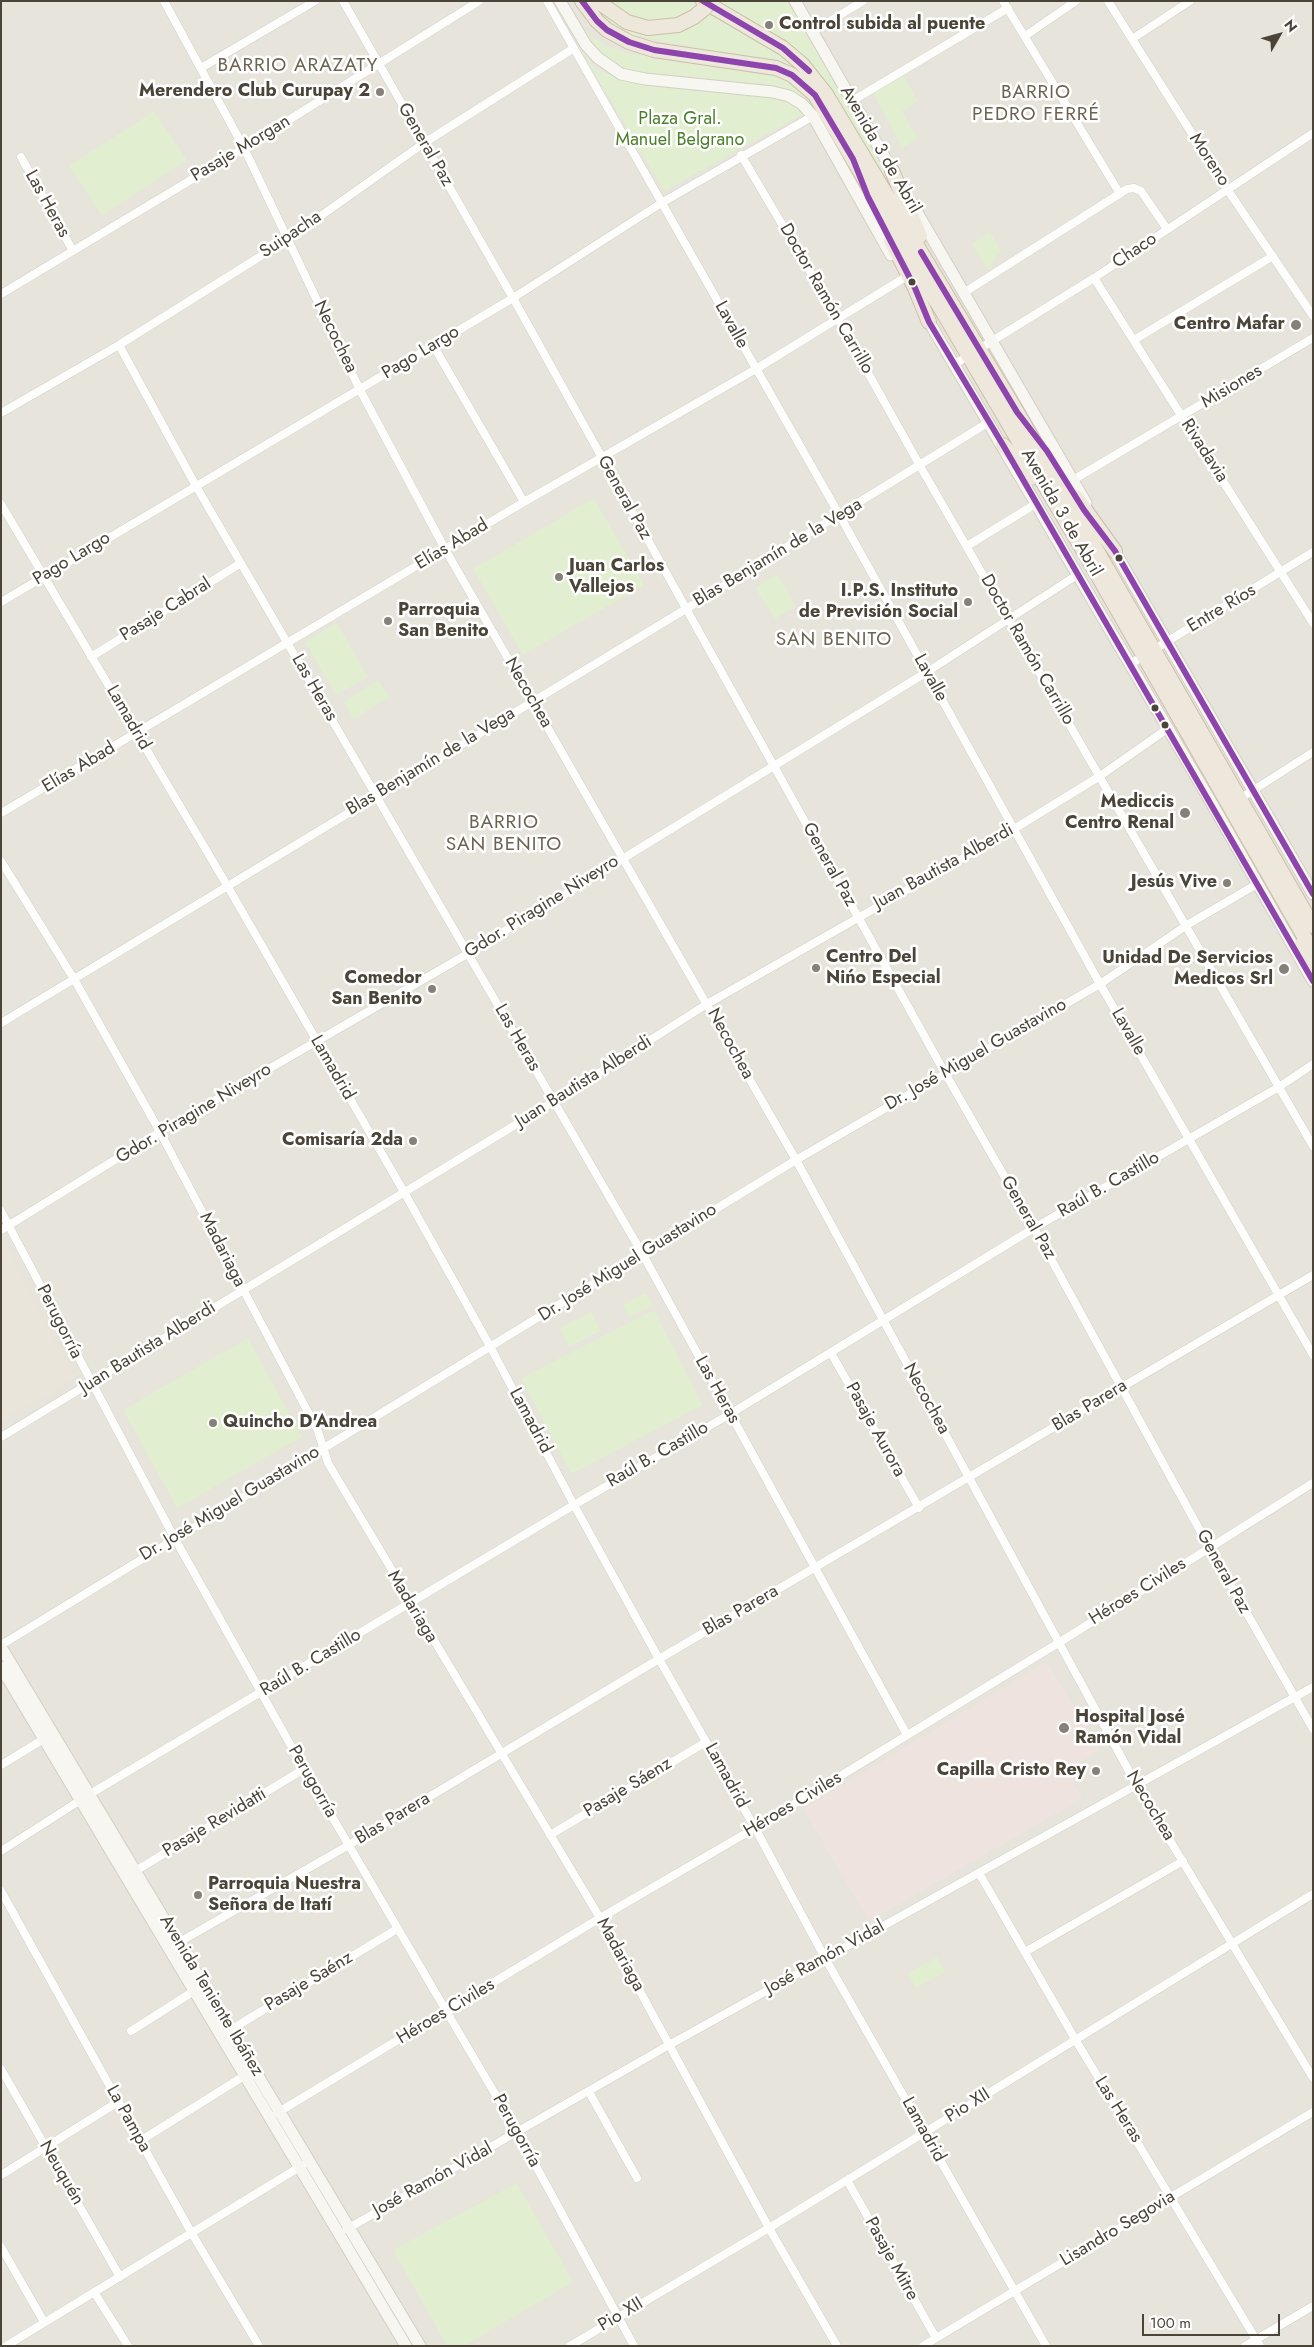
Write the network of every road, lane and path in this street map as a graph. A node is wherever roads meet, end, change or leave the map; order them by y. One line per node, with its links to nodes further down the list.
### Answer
1 (164, 1): 21 (street, Necochea)
2 (315, 1): 21 (street)
3 (343, 1): 20 (street, General Paz)
4 (479, 1): 20 (street, Pasaje Morgan)
5 (547, 1): 19 (street, Lavalle)
6 (560, 1): 23 (main road)
7 (582, 1): 29 (highway, Avenida 3 de Abril)
8 (596, 1): 14 (highway)
9 (795, 1): 16 (main road, Avenida 3 de Abril)
10 (863, 1): 16 (street)
11 (1076, 1): 17 (street)
12 (1108, 1): 18 (street, Moreno)
13 (1190, 1): 18 (street)
14 (706, 3): 51 (highway, Avenida 3 de Abril)
15 (1006, 5): 17 (street); 22 (street)
16 (812, 32): 22 (main road, Avenida 3 de Abril)
17 (1025, 36): 32 (street)
18 (1132, 39): 31 (street, Moreno)
19 (574, 48): 25 (street, Suipacha); 33 (street, Lavalle)
20 (379, 63): 25 (street, General Paz); 26 (street, Pasaje Morgan)
21 (201, 68): 26 (street, Necochea)
22 (852, 101): 30 (main road, Avenida 3 de Abril)
23 (813, 116): 27 (street, Pago Largo); 38 (main road, Avenida 3 de Abril)
24 (1313, 133): 31 (street, Chaco)
25 (424, 143): 35 (street, Suipacha); 42 (street, General Paz)
26 (244, 148): 35 (street, Necochea); 36 (street, Pasaje Morgan)
27 (741, 156): 33 (street, Pago Largo); 44 (street, Doctor Ramón Carrillo)
28 (21, 157): 36 (street, Las Heras)
29 (853, 159): 45 (highway); 51 (highway, Avenida 3 de Abril)
30 (892, 171): 40 (main road, Avenida 3 de Abril); 51 (highway)
31 (1227, 189): 34 (street, Chaco); 37 (street, Moreno)
32 (1120, 194): 34 (street); 40 (street)
33 (663, 202): 42 (street, Pago Largo); 53 (street, Lavalle)
34 (1167, 229): 39 (street, Chaco)
35 (288, 239): 49 (street, Suipacha); 54 (street, Necochea)
36 (73, 250): 41 (street, Pasaje Morgan)
37 (1273, 256): 43 (street, Moreno); 47 (street)
38 (904, 278): 44 (street, Elías Abad); 45 (main road, Avenida 3 de Abril)
39 (1094, 278): 47 (street, Rivadavia); 48 (street, Chaco)
40 (965, 292): 48 (main road, Avenida 3 de Abril)
41 (1, 294)
42 (513, 298): 50 (street, Pago Largo); 60 (street, General Paz)
43 (1313, 316)
44 (838, 320): 53 (street, Elías Abad); 61 (street, Doctor Ramón Carrillo)
45 (929, 322): 52 (main road, Avenida 3 de Abril)
46 (1313, 338): 57 (street, Misiones)
47 (1134, 340): 57 (street, Rivadavia)
48 (993, 341): 51 (street, Chaco); 62 (main road, Avenida 3 de Abril)
49 (119, 345): 56 (street, Suipacha); 63 (street, Las Heras)
50 (433, 345): 54 (street, Pago Largo); 64 (street)
51 (974, 349): 52 (street, Chaco); 55 (highway, Avenida 3 de Abril); 73 (highway, Avenida 3 de Abril)
52 (955, 364): 58 (main road, Avenida 3 de Abril)
53 (756, 369): 60 (street, Elías Abad); 67 (street, Lavalle)
54 (360, 390): 63 (street, Pago Largo); 69 (street, Necochea)
55 (1017, 412): 70 (highway); 83 (highway, Avenida 3 de Abril)
56 (1, 413)
57 (1182, 417): 62 (street, Misiones); 74 (street, Rivadavia)
58 (988, 422): 59 (main road, Avenida 3 de Abril); 61 (street, Blas Benjamín de la Vega)
59 (1003, 445): 65 (main road, Avenida 3 de Abril); 73 (highway)
60 (602, 457): 64 (street, Elías Abad); 78 (street, General Paz)
61 (920, 466): 67 (street, Blas Benjamín de la Vega); 68 (street, Doctor Ramón Carrillo)
62 (1073, 480): 70 (main road, Avenida 3 de Abril)
63 (196, 486): 72 (street, Las Heras); 76 (street, Pago Largo)
64 (524, 502): 69 (street, Elías Abad)
65 (1036, 503): 68 (street); 75 (main road, Avenida 3 de Abril)
66 (1, 504): 76 (street, Lamadrid)
67 (840, 516): 78 (street, Blas Benjamín de la Vega); 86 (street, Lavalle)
68 (967, 546): 79 (street, Doctor Ramón Carrillo)
69 (445, 549): 81 (street, Elías Abad); 87 (street, Necochea)
70 (1115, 551): 82 (main road, Avenida 3 de Abril)
71 (1313, 552): 74 (street, Entre Ríos)
72 (242, 563): 81 (street, Las Heras); 84 (street, Pasaje Cabral)
73 (1094, 569): 83 (highway, Avenida 3 de Abril)
74 (1282, 572): 80 (street, Rivadavia); 82 (street, Entre Ríos)
75 (1078, 575): 79 (street, Gdor. Piragine Niveyro); 85 (main road, Avenida 3 de Abril)
76 (43, 576): 77 (street, Pago Largo); 84 (street, Lamadrid)
77 (1, 602)
78 (686, 609): 87 (street, Blas Benjamín de la Vega); 91 (street, General Paz)
79 (1010, 620): 86 (street, Gdor. Piragine Niveyro); 92 (street, Doctor Ramón Carrillo)
80 (1313, 623)
81 (287, 642): 89 (street, Elías Abad); 94 (street, Las Heras)
82 (1167, 642): 83 (street, Entre Ríos); 93 (main road, Avenida 3 de Abril)
83 (1148, 653): 85 (street, Entre Ríos); 95 (highway, Avenida 3 de Abril)
84 (91, 656): 89 (street, Lamadrid)
85 (1129, 665): 88 (main road, Avenida 3 de Abril)
86 (927, 672): 91 (street, Gdor. Piragine Niveyro); 98 (street, Lavalle)
87 (532, 701): 94 (street, Blas Benjamín de la Vega); 99 (street, Necochea)
88 (1167, 729): 92 (street, Juan Bautista Alberdi); 97 (main road, Avenida 3 de Abril)
89 (136, 733): 96 (street, Elías Abad); 103 (street, Lamadrid)
90 (1313, 752): 93 (street)
91 (774, 765): 99 (street, Gdor. Piragine Niveyro); 105 (street, General Paz)
92 (1100, 776): 98 (street, Juan Bautista Alberdi); 107 (street, Doctor Ramón Carrillo)
93 (1254, 791): 95 (street); 104 (main road, Avenida 3 de Abril)
94 (376, 796): 103 (street, Blas Benjamín de la Vega); 110 (street, Las Heras)
95 (1234, 802): 97 (street); 101 (highway, Avenida 3 de Abril)
96 (1, 813)
97 (1217, 813): 102 (main road, Avenida 3 de Abril)
98 (1014, 829): 105 (street, Juan Bautista Alberdi); 113 (street, Lavalle)
99 (623, 857): 110 (street, Gdor. Piragine Niveyro); 114 (street, Necochea)
100 (1, 861): 112 (street, Madariaga)
101 (1272, 868): 106 (highway); 108 (highway, Avenida 3 de Abril); 109 (highway, Avenida 3 de Abril); 111 (highway)
102 (1257, 884): 107 (street, Dr. José Miguel Guastavino); 111 (main road, Avenida 3 de Abril)
103 (228, 887): 112 (street, Blas Benjamín de la Vega); 116 (street, Lamadrid)
104 (1313, 894)
105 (858, 916): 114 (street, Juan Bautista Alberdi); 118 (street, General Paz)
106 (1313, 917)
107 (1187, 926): 113 (street, Dr. José Miguel Guastavino); 119 (street, Doctor Ramón Carrillo)
108 (1313, 926)
109 (1313, 952)
110 (469, 953): 116 (street, Gdor. Piragine Niveyro); 120 (street, Las Heras)
111 (1312, 973)
112 (74, 979): 115 (street, Blas Benjamín de la Vega); 121 (street, Madariaga)
113 (1100, 984): 118 (street, Dr. José Miguel Guastavino); 122 (street, Lavalle)
114 (708, 1004): 120 (street, Juan Bautista Alberdi); 124 (street, Necochea)
115 (1, 1024)
116 (316, 1042): 121 (street, Gdor. Piragine Niveyro); 125 (street, Lamadrid)
117 (1313, 1064): 119 (street, Raúl B. Castillo)
118 (945, 1073): 124 (street, Dr. José Miguel Guastavino); 128 (street, General Paz)
119 (1279, 1087): 122 (street, Raúl B. Castillo); 123 (street, Doctor Ramón Carrillo)
120 (554, 1102): 125 (street, Juan Bautista Alberdi); 130 (street, Las Heras)
121 (160, 1132): 127 (street, Gdor. Piragine Niveyro); 132 (street, Madariaga)
122 (1189, 1138): 128 (street, Raúl B. Castillo); 133 (street, Lavalle)
123 (1313, 1146)
124 (796, 1160): 130 (street, Dr. José Miguel Guastavino); 134 (street, Necochea)
125 (404, 1192): 132 (street, Juan Bautista Alberdi); 135 (street, Lamadrid)
126 (1, 1211): 127 (street, Perugorría)
127 (9, 1226): 129 (street, Gdor. Piragine Niveyro); 138 (street, Perugorría)
128 (1034, 1228): 134 (street, Raúl B. Castillo); 139 (street, General Paz)
129 (1, 1230)
130 (642, 1253): 135 (street, Dr. José Miguel Guastavino); 140 (street, Las Heras)
131 (1313, 1275): 133 (street, Blas Parera)
132 (242, 1290): 138 (street, Juan Bautista Alberdi); 142 (street, Madariaga)
133 (1278, 1295): 137 (street, Lavalle); 139 (street, Blas Parera)
134 (884, 1321): 136 (street, Raúl B. Castillo); 143 (street, Necochea)
135 (491, 1348): 142 (street, Dr. José Miguel Guastavino); 145 (street, Lamadrid)
136 (831, 1353): 140 (street, Raúl B. Castillo); 146 (street, Pasaje Aurora)
137 (1313, 1355)
138 (91, 1383): 141 (street, Juan Bautista Alberdi); 147 (street, Perugorría)
139 (1122, 1387): 143 (street, Blas Parera); 148 (street, General Paz)
140 (730, 1414): 145 (street, Raúl B. Castillo); 149 (street, Las Heras)
141 (1, 1437)
142 (323, 1448): 147 (street, Dr. José Miguel Guastavino); 150 (street, Madariaga)
143 (970, 1478): 146 (street, Blas Parera); 151 (street, Necochea)
144 (1313, 1483): 148 (street, Héroes Civiles)
145 (574, 1505): 150 (street, Raúl B. Castillo); 153 (street, Lamadrid)
146 (919, 1508): 149 (street, Blas Parera)
147 (174, 1537): 152 (street, Dr. José Miguel Guastavino); 156 (street, Perugorría)
148 (1209, 1547): 151 (street, Héroes Civiles); 157 (street, General Paz)
149 (814, 1568): 153 (street, Blas Parera); 159 (street, Las Heras)
150 (410, 1603): 156 (street, Raúl B. Castillo); 162 (street, Madariaga)
151 (1060, 1642): 159 (street, Héroes Civiles); 165 (street, Necochea)
152 (1, 1646): 160 (main road, Avenida Teniente Ibáñez)
153 (659, 1659): 161 (street, Lamadrid); 162 (street, Blas Parera)
154 (1, 1666): 160 (main road, Avenida Teniente Ibáñez)
155 (1313, 1687): 157 (street, José Ramón Vidal)
156 (262, 1694): 164 (street, Perugorría); 166 (street, Raúl B. Castillo)
157 (1293, 1698): 158 (street, General Paz); 165 (street, José Ramón Vidal)
158 (1313, 1729)
159 (907, 1735): 167 (street, Héroes Civiles)
160 (49, 1736): 163 (street); 166 (main road, Avenida Teniente Ibáñez)
161 (706, 1742): 167 (street, Lamadrid); 168 (street, Pasaje Sáenz)
162 (501, 1754): 168 (street, Madariaga); 169 (street, Blas Parera)
163 (1, 1765)
164 (304, 1769): 169 (street, Perugorría); 173 (street, Pasaje Revidatti)
165 (1136, 1784): 171 (street, Necochea); 172 (street, José Ramón Vidal)
166 (86, 1797): 170 (street, Raúl B. Castillo); 173 (main road, Avenida Teniente Ibáñez)
167 (755, 1828): 176 (street, Héroes Civiles); 181 (street, Lamadrid)
168 (550, 1835): 176 (street, Madariaga)
169 (349, 1845): 177 (street, Perugorría); 179 (street, Blas Parera)
170 (1, 1851)
171 (1183, 1861): 178 (street, Necochea); 180 (street)
172 (979, 1873): 180 (street, Las Heras); 181 (street, José Ramón Vidal)
173 (131, 1874): 179 (main road, Avenida Teniente Ibáñez)
174 (1, 1891): 193 (street, La Pampa)
175 (1313, 1894): 178 (street, Pio XII)
176 (600, 1918): 183 (street, Héroes Civiles); 188 (street, Madariaga)
177 (397, 1929): 183 (street, Perugorría); 184 (street, Pasaje Saénz)
178 (1232, 1942): 187 (street, Pio XII); 191 (street, Necochea)
179 (174, 1945): 182 (main road, Avenida Teniente Ibáñez); 184 (main road, Avenida Teniente Ibáñez)
180 (1025, 1952): 187 (street, Las Heras)
181 (825, 1958): 188 (street, José Ramón Vidal); 197 (street, Lamadrid)
182 (194, 1991): 185 (street); 186 (main road, Avenida Teniente Ibáñez)
183 (447, 2012): 195 (street, Héroes Civiles); 196 (street, Perugorría)
184 (232, 2029): 186 (street, Pasaje Saénz); 195 (main road, Avenida Teniente Ibáñez)
185 (131, 2031)
186 (221, 2036): 190 (main road, Avenida Teniente Ibáñez)
187 (1075, 2040): 197 (street, Pio XII); 204 (street, Las Heras)
188 (669, 2045): 192 (street, José Ramón Vidal); 206 (street, Madariaga)
189 (1, 2069): 199 (street, Neuquén)
190 (244, 2076): 195 (main road, Avenida Teniente Ibáñez); 198 (street)
191 (1313, 2078)
192 (589, 2092): 196 (street, José Ramón Vidal); 202 (street)
193 (118, 2102): 198 (street, La Pampa); 199 (street)
194 (1313, 2112): 204 (street, Lisandro Segovia)
195 (274, 2115): 200 (main road, Avenida Teniente Ibáñez)
196 (518, 2133): 205 (street, José Ramón Vidal); 214 (street, Perugorría)
197 (924, 2133): 203 (street, Pio XII); 211 (street, Lamadrid)
198 (140, 2141): 207 (street, La Pampa)
199 (46, 2147): 201 (street); 210 (street, Neuquén)
200 (304, 2164): 205 (main road, Avenida Teniente Ibáñez); 207 (street); 208 (main road, Avenida Teniente Ibáñez)
201 (1, 2175)
202 (637, 2178)
203 (847, 2180): 206 (street, Pio XII); 216 (street, Pasaje Mitre)
204 (1172, 2197): 211 (street, Lisandro Segovia); 217 (street, Las Heras)
205 (350, 2227): 208 (street, José Ramón Vidal); 222 (main road, Avenida Teniente Ibáñez)
206 (769, 2228): 214 (street, Pio XII); 225 (street, Madariaga)
207 (191, 2232): 210 (street); 220 (street, La Pampa)
208 (339, 2233): 221 (main road, Avenida Teniente Ibáñez)
209 (1, 2247): 215 (street)
210 (120, 2277): 212 (street)
211 (1013, 2291): 216 (street, Lisandro Segovia); 227 (street, Lamadrid)
212 (94, 2292): 215 (street); 219 (street)
213 (1313, 2306): 217 (street)
214 (618, 2317): 223 (street, Pio XII); 224 (street, Perugorría)
215 (44, 2322): 218 (street)
216 (936, 2338): 226 (street, Lisandro Segovia)
217 (1256, 2338): 228 (street); 229 (street, Las Heras)
218 (6, 2346)
219 (128, 2346)
220 (259, 2346)
221 (406, 2346)
222 (420, 2346)
223 (570, 2346)
224 (634, 2346)
225 (837, 2346)
226 (923, 2346)
227 (1046, 2346)
228 (1244, 2346)
229 (1260, 2346)

